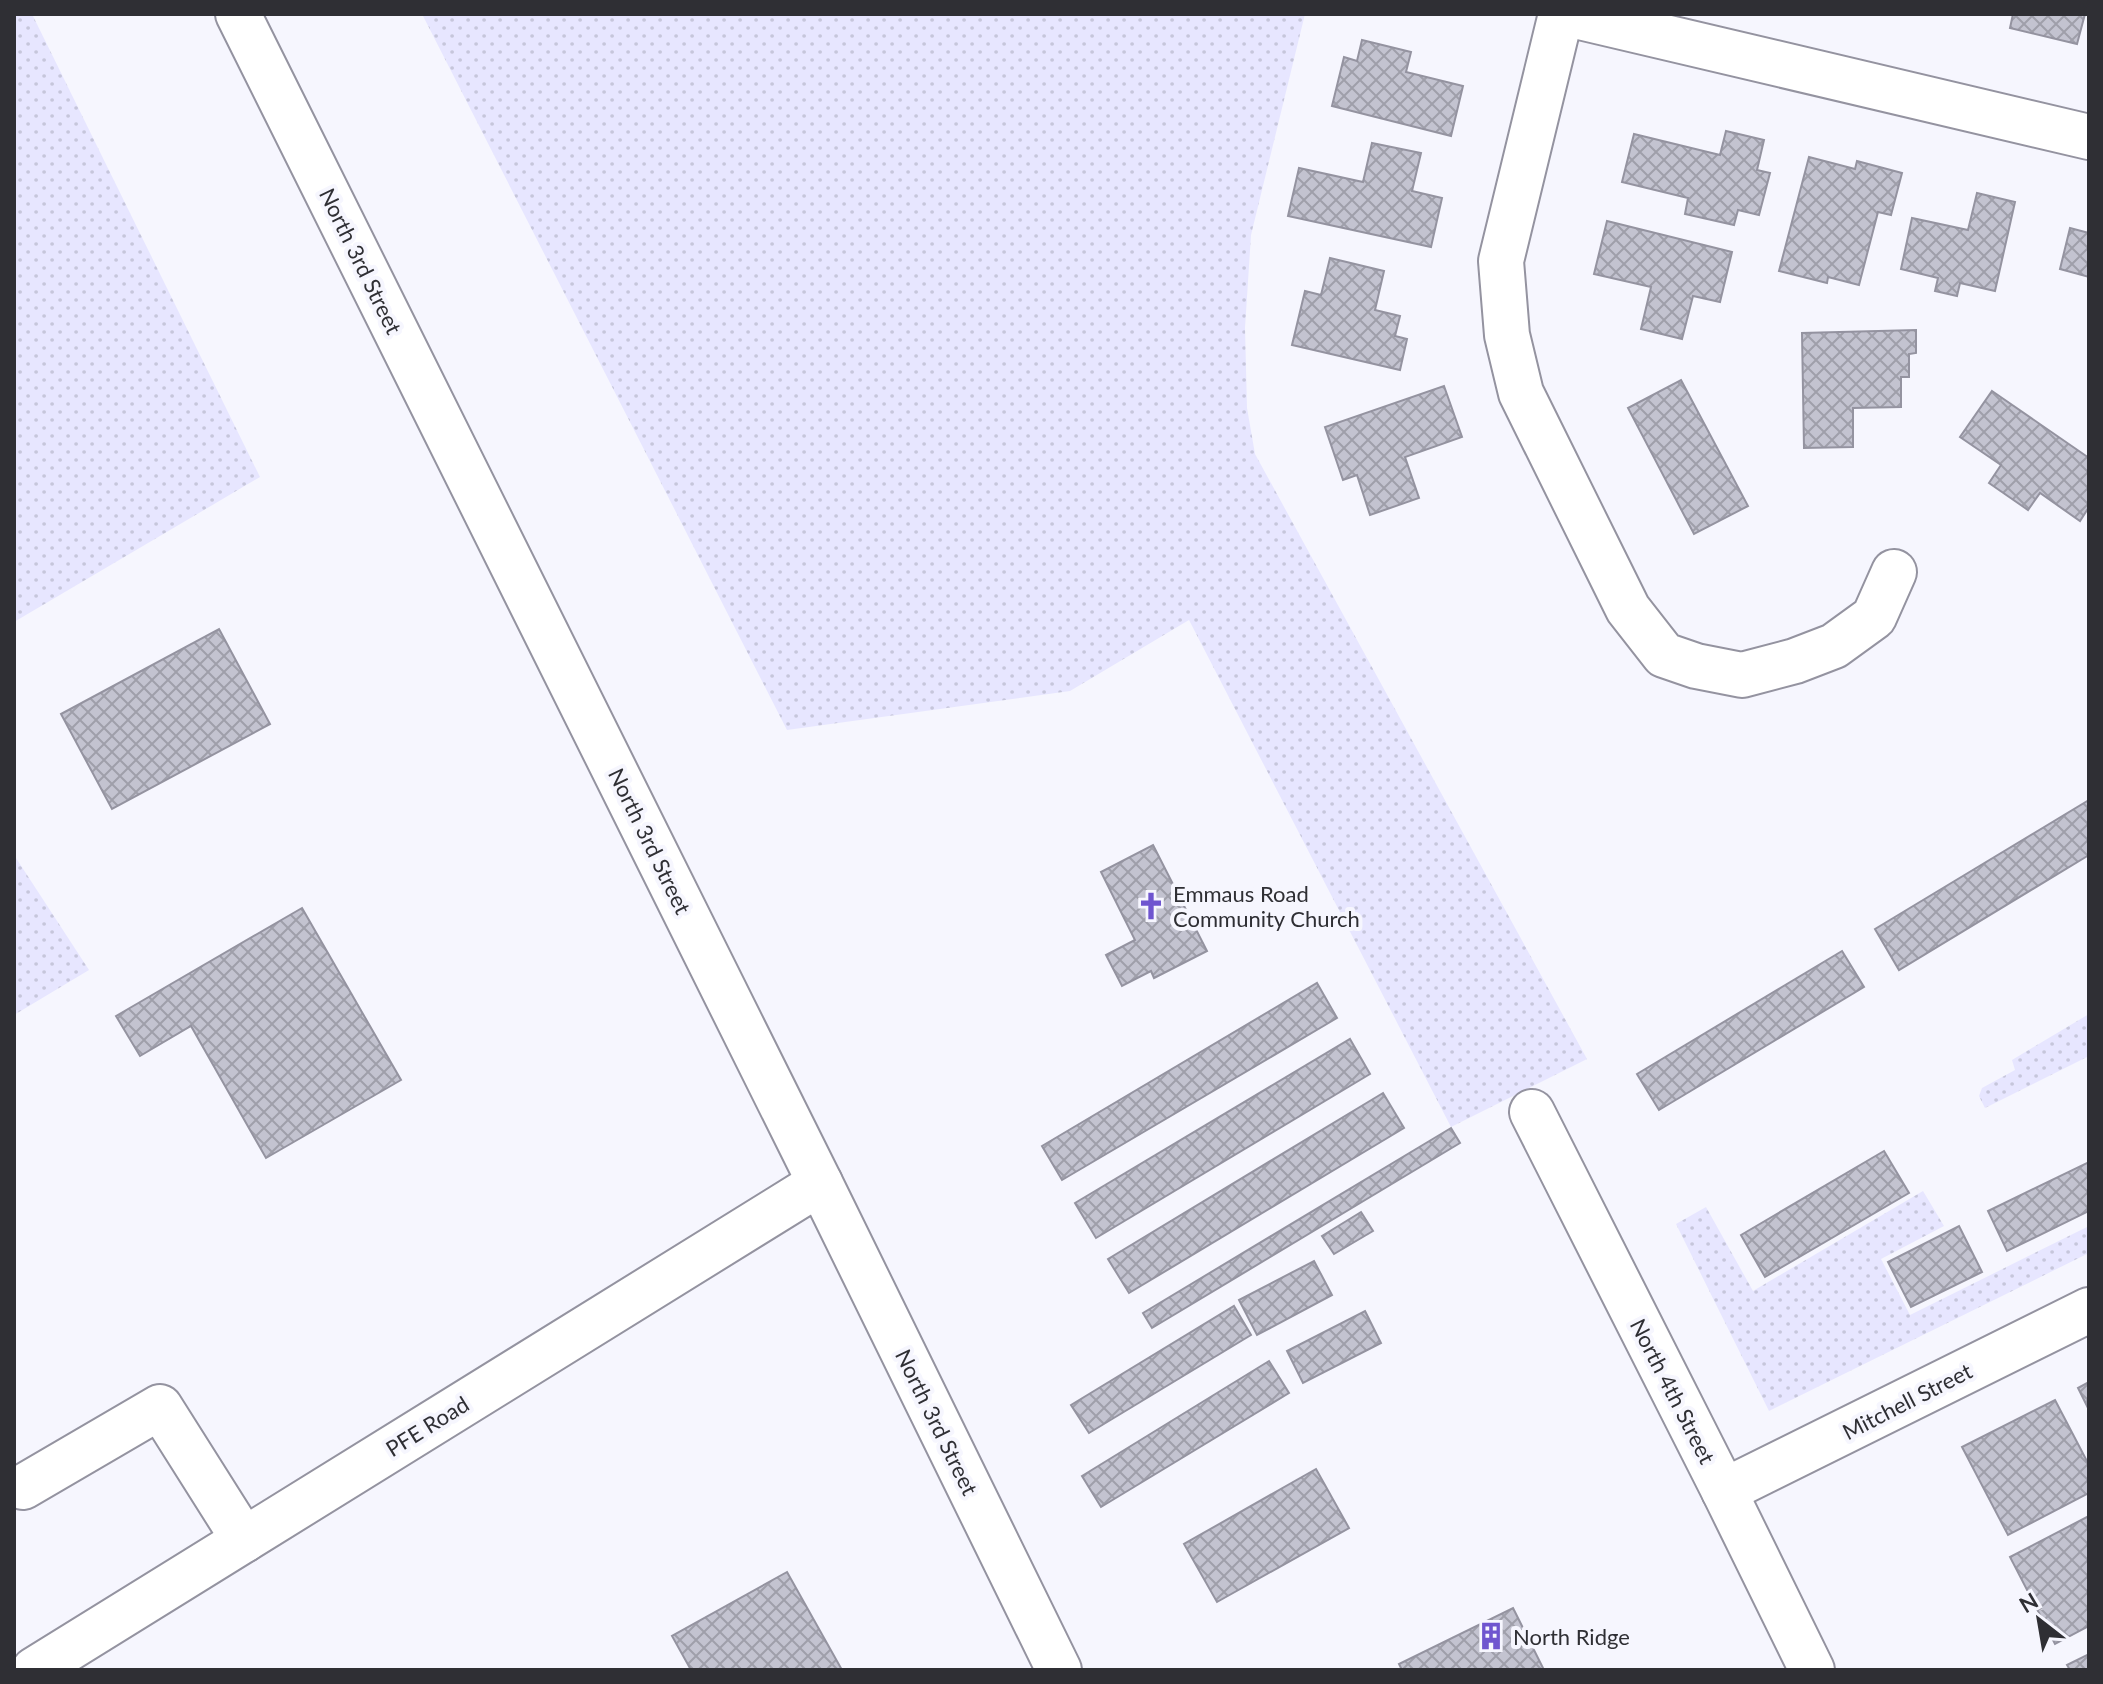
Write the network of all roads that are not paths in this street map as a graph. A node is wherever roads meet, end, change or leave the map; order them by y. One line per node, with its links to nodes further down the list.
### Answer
1 (238, 14): 7 (street, North 3rd Street)
2 (1561, 14): 5 (street)
3 (1567, 14): 4 (street)
4 (2089, 137)
5 (1894, 572)
6 (1532, 1112): 10 (street, North 4th Street)
7 (820, 1183): 11 (street, PFE Road); 13 (street, North 3rd Street)
8 (2089, 1310): 10 (street, Mitchell Street)
9 (23, 1487): 11 (street)
10 (1724, 1491): 14 (street, North 4th Street)
11 (244, 1540): 12 (street, PFE Road)
12 (34, 1670)
13 (1059, 1670)
14 (1812, 1670)

